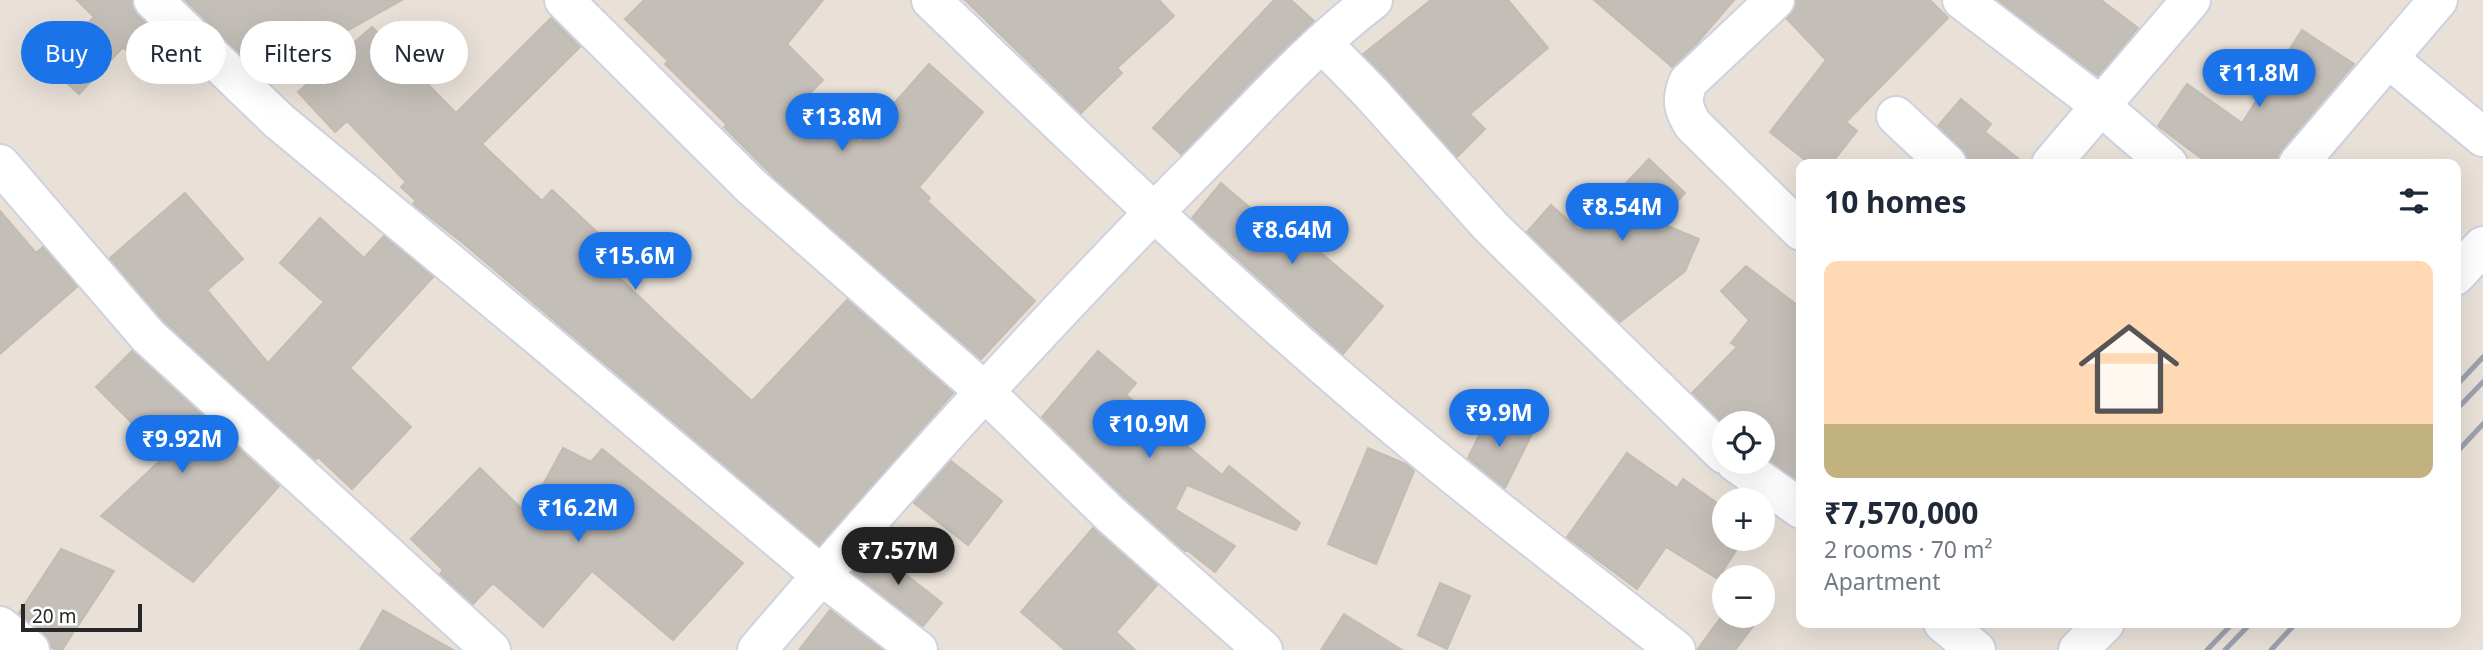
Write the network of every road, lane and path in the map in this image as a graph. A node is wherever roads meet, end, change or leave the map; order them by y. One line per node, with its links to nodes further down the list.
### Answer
1 (153, 0): 27 (street)
2 (564, 0): 23 (street)
3 (932, 0): 19 (street)
4 (1962, 0): 11 (street)
5 (2191, 0): 11 (street)
6 (2438, 0): 10 (street)
7 (1769, 2): 20 (street)
8 (1357, 5): 9 (street)
9 (1322, 43): 19 (street); 24 (street)
10 (2389, 58): 13 (street); 17 (street)
11 (2101, 106): 15 (street); 16 (street)
12 (1896, 116): 14 (street)
13 (2483, 137)
14 (1942, 159)
15 (2055, 159)
16 (2162, 159)
17 (2302, 159)
18 (0, 164): 32 (street)
19 (1153, 213): 23 (street); 36 (street)
20 (1796, 226)
21 (2483, 246): 22 (street)
22 (2461, 270)
23 (985, 392): 27 (street); 35 (street)
24 (1712, 442)
25 (1752, 474): 26 (street)
26 (1796, 505)
27 (821, 575): 33 (street); 34 (street)
28 (0, 625): 31 (street)
29 (1949, 628): 37 (street)
30 (2100, 628): 38 (street)
31 (30, 650)
32 (491, 650)
33 (757, 650)
34 (918, 650)
35 (1263, 650)
36 (1676, 650)
37 (1976, 650)
38 (2078, 650)

